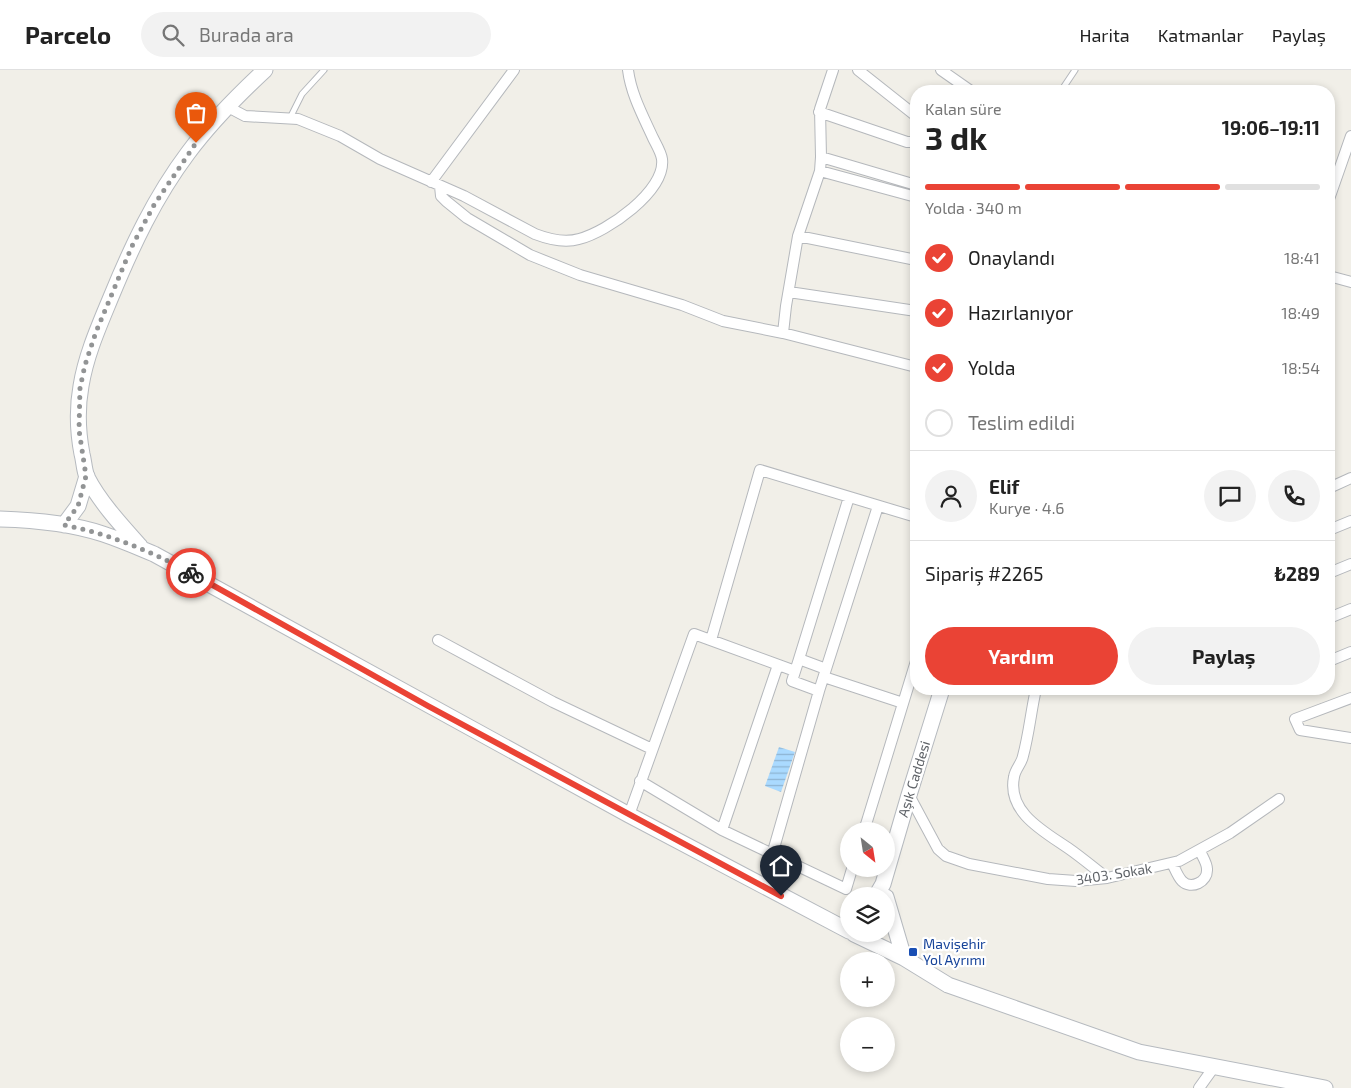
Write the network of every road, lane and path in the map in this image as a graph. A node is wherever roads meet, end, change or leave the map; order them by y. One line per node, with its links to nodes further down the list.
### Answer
1 (265, 70): 11 (main road)
2 (324, 70): 14 (lane)
3 (514, 70): 21 (street)
4 (628, 70): 21 (street)
5 (833, 70): 13 (street)
6 (858, 70): 12 (street)
7 (941, 70): 9 (street)
8 (1076, 70): 10 (lane)
9 (962, 85)
10 (1065, 85)
11 (226, 106): 14 (street); 31 (main road)
12 (910, 111)
13 (819, 112): 16 (street); 17 (street)
14 (290, 119): 21 (street)
15 (1351, 136): 19 (street)
16 (910, 142)
17 (821, 157): 18 (street); 20 (street)
18 (820, 170): 22 (street); 23 (street)
19 (1335, 182)
20 (910, 183)
21 (436, 184): 29 (street)
22 (910, 195)
23 (798, 236): 24 (street); 27 (street)
24 (910, 259)
25 (1335, 278): 26 (street)
26 (1351, 282)
27 (789, 292): 28 (street); 29 (street)
28 (910, 310)
29 (784, 333): 30 (street)
30 (910, 365)
31 (86, 476): 39 (main road); 41 (main road)
32 (1351, 478): 33 (street)
33 (1335, 485)
34 (849, 497): 35 (street); 47 (street); 49 (street)
35 (878, 506): 36 (street); 53 (street)
36 (910, 515)
37 (0, 518): 39 (main road)
38 (1351, 521): 40 (street)
39 (64, 525): 41 (main road)
40 (1335, 528)
41 (142, 550): 65 (main road)
42 (1351, 564): 43 (street)
43 (1335, 571)
44 (1351, 609): 45 (street)
45 (1335, 616)
46 (438, 640): 61 (street)
47 (711, 640): 51 (street); 61 (street)
48 (1351, 652): 50 (street)
49 (799, 659): 52 (street); 53 (street)
50 (1335, 659)
51 (778, 665): 52 (street); 67 (street)
52 (795, 671): 55 (street)
53 (825, 673): 55 (street); 59 (street)
54 (910, 680): 59 (street)
55 (820, 691): 69 (street)
56 (940, 695): 63 (main road, Aşık Caddesi)
57 (1035, 695): 72 (street)
58 (1351, 698): 60 (street)
59 (903, 703): 66 (street)
60 (1351, 738)
61 (652, 749): 62 (street)
62 (640, 781): 65 (street); 67 (street)
63 (908, 795): 72 (street, 3403. Sokak); 73 (main road, Aşık Caddesi)
64 (1279, 799): 68 (street, 3403. Sokak)
65 (629, 815): 74 (main road)
66 (867, 822)
67 (722, 830): 69 (street)
68 (1200, 851): 70 (street, 3403. Sokak); 70 (street)
69 (772, 855): 71 (street)
70 (1172, 864): 72 (street, 3403. Sokak)
71 (849, 878)
72 (1107, 878)
73 (885, 887)
74 (840, 926)
75 (895, 930): 77 (main road)
76 (871, 942): 77 (main road)
77 (904, 958): 78 (main road)
78 (1214, 1067): 79 (street); 80 (main road)
79 (1199, 1088)
80 (1325, 1088)

